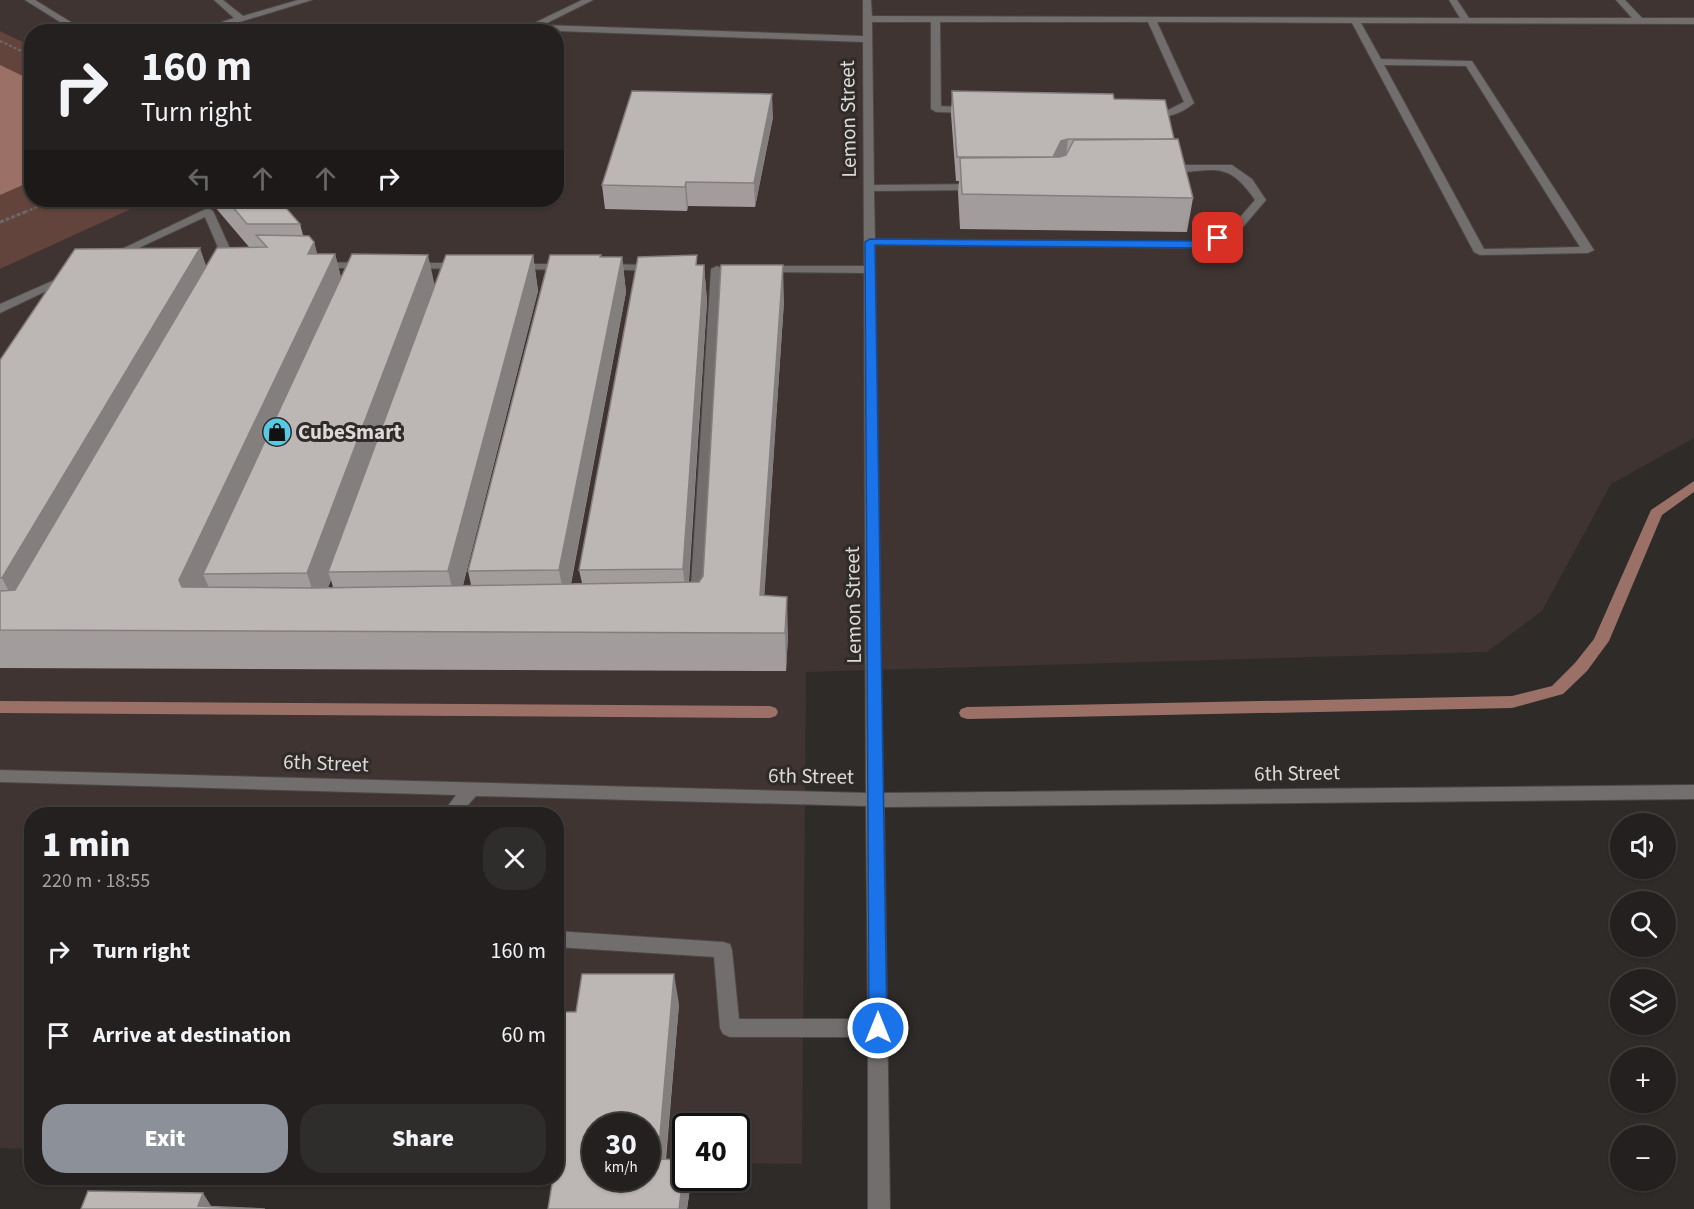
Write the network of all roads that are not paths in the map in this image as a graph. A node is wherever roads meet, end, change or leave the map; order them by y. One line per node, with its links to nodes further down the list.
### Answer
1 (29, 0): 16 (street)
2 (218, 0): 8 (street)
3 (308, 0): 8 (street)
4 (589, 0): 18 (street)
5 (867, 0): 9 (street, Lemon Street)
6 (1453, 0): 13 (street)
7 (1620, 0): 14 (street)
8 (241, 19): 17 (street)
9 (867, 19): 10 (street); 20 (street, Lemon Street)
10 (935, 19): 11 (street); 22 (street)
11 (1151, 20): 12 (street); 23 (street)
12 (1355, 20): 13 (street); 21 (street)
13 (1466, 20): 14 (street)
14 (1640, 21): 15 (street)
15 (1694, 21)
16 (70, 24)
17 (223, 24)
18 (537, 24)
19 (564, 28): 20 (street)
20 (868, 39): 26 (street, Lemon Street)
21 (1378, 62): 21 (street)
22 (983, 110)
23 (1135, 112)
24 (1158, 168): 27 (street)
25 (984, 187): 26 (street)
26 (869, 188): 27 (street, Lemon Street)
27 (870, 242): 38 (street, Lemon Street)
28 (101, 261): 33 (street)
29 (303, 265): 36 (street)
30 (397, 266): 31 (street)
31 (475, 266)
32 (508, 267): 34 (street)
33 (233, 268)
34 (672, 268)
35 (716, 268): 43 (street)
36 (365, 269)
37 (755, 269): 38 (street)
38 (870, 270): 47 (street, Lemon Street)
39 (80, 271): 40 (street)
40 (58, 282): 41 (street); 42 (street)
41 (45, 300)
42 (0, 309)
43 (696, 614)
44 (0, 777): 45 (street, 6th Street)
45 (472, 789): 47 (street, 6th Street); 48 (street)
46 (1694, 792): 47 (street, 6th Street)
47 (876, 800): 50 (street, Lemon Street)
48 (456, 807)
49 (564, 940): 50 (street)
50 (878, 1028): 51 (street, Lemon Street)
51 (879, 1209)

